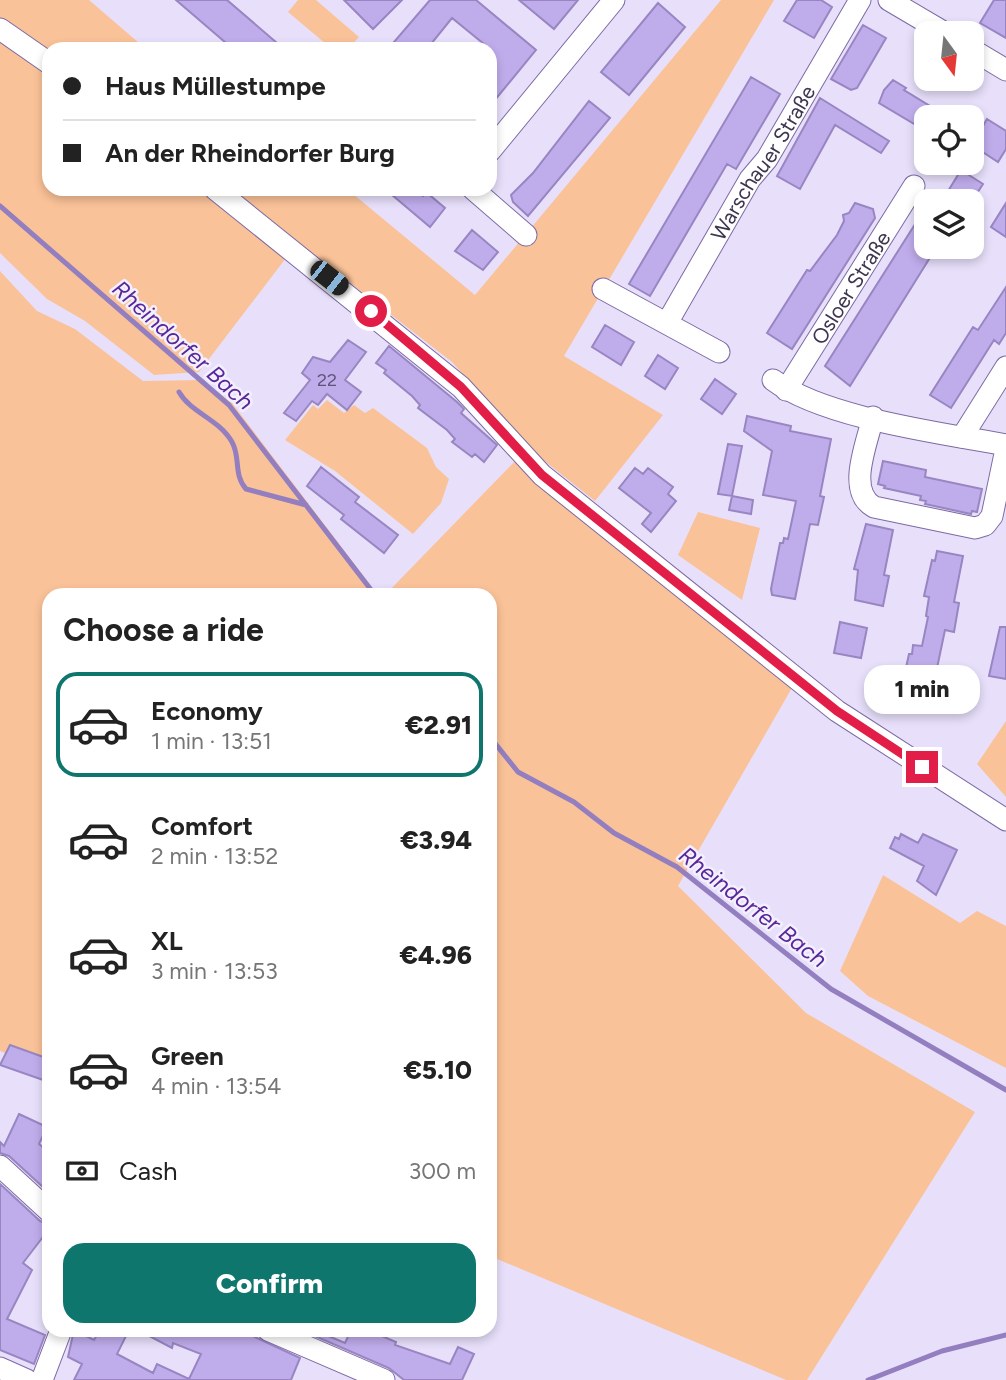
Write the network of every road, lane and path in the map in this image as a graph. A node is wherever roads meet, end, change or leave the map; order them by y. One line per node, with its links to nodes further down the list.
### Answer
1 (614, 0): 9 (street)
2 (860, 0): 15 (street, Warschauer Straße)
3 (888, 0): 4 (street)
4 (924, 21)
5 (0, 29): 7 (street)
6 (984, 57): 8 (street)
7 (42, 58)
8 (1006, 71)
9 (497, 142)
10 (914, 187): 18 (street, Osloer Straße)
11 (224, 196): 21 (street)
12 (481, 196): 13 (street)
13 (526, 235)
14 (603, 289): 15 (street)
15 (667, 323): 16 (street)
16 (719, 352)
17 (1006, 367): 19 (street)
18 (873, 417): 19 (street, Osloer Straße); 20 (street, Osloer Straße)
19 (962, 437): 20 (street, Osloer Straße)
20 (1006, 447)
21 (1006, 820)
22 (0, 1166): 23 (street)
23 (42, 1205)
24 (58, 1337): 28 (street)
25 (284, 1337): 29 (street)
26 (0, 1368): 27 (street)
27 (27, 1380)
28 (43, 1380)
29 (384, 1380)

